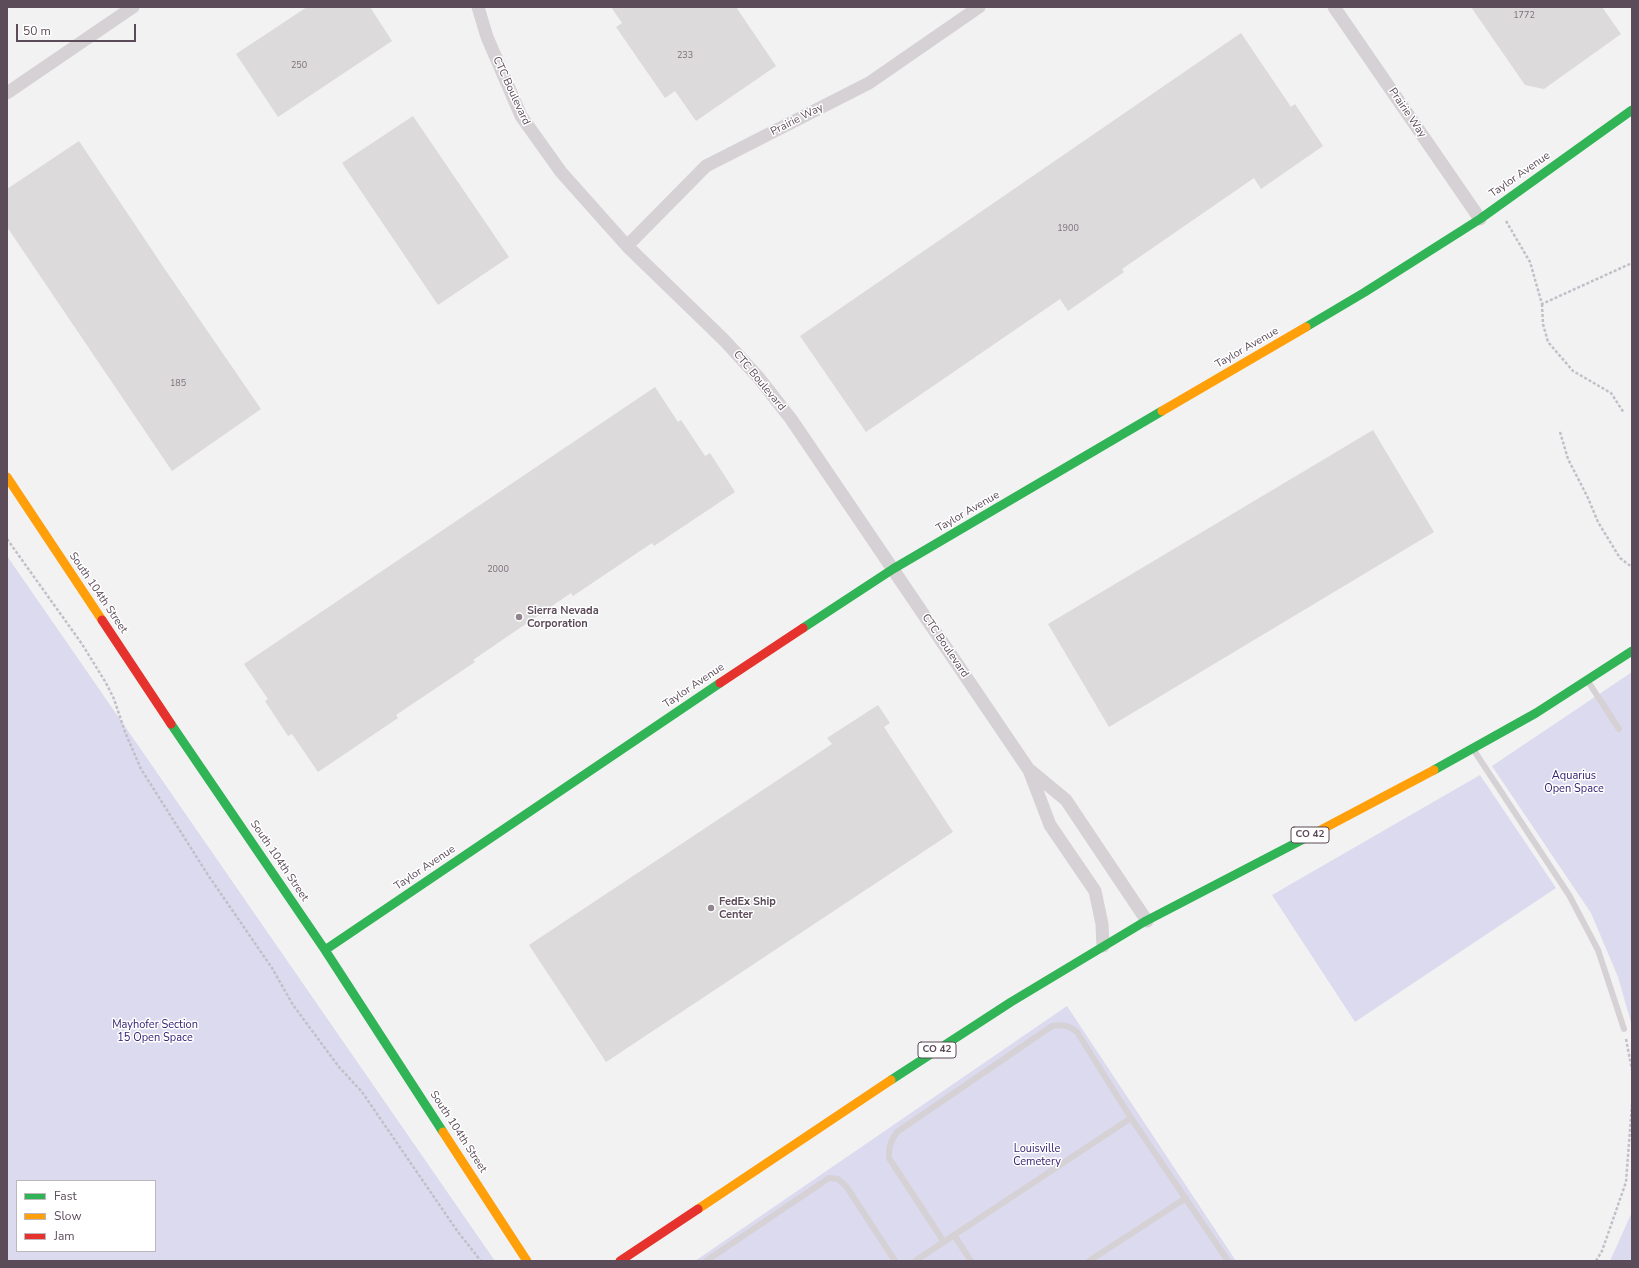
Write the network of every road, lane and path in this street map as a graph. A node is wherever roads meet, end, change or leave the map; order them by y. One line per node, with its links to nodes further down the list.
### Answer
1 (133, 7): 5 (street)
2 (478, 7): 9 (street, CTC Boulevard)
3 (979, 7): 9 (street, Prairie Way)
4 (1334, 7): 8 (street, Prairie Way)
5 (7, 93)
6 (1632, 110): 7 (street, Taylor Avenue)
7 (1497, 206): 8 (street, Taylor Avenue); 11 (path)
8 (1480, 219): 17 (street, Taylor Avenue)
9 (627, 246): 17 (street, CTC Boulevard)
10 (1632, 263): 11 (path)
11 (1542, 304): 12 (path)
12 (1624, 413)
13 (1560, 432): 16 (path)
14 (7, 478): 25 (street, South 104th Street)
15 (7, 540): 33 (path)
16 (1632, 567)
17 (893, 570): 22 (street, CTC Boulevard); 25 (street, Taylor Avenue)
18 (1632, 651): 19 (street, CO 42)
19 (1588, 682): 20 (lane); 21 (street, CO 42)
20 (1619, 729)
21 (1473, 749): 23 (street, CO 42); 26 (lane)
22 (1029, 770): 23 (street, CTC Boulevard); 24 (street, CTC Boulevard)
23 (1147, 921): 24 (street, CO 42)
24 (1103, 946): 35 (street, CO 42)
25 (325, 950): 34 (street, South 104th Street)
26 (1624, 1029): 27 (path)
27 (1632, 1070)
28 (1632, 1104): 42 (path)
29 (1131, 1118): 30 (lane); 31 (lane); 32 (lane)
30 (1186, 1198): 40 (lane); 41 (lane)
31 (954, 1235): 32 (lane); 39 (lane)
32 (944, 1242): 38 (lane)
33 (481, 1261)
34 (527, 1261)
35 (620, 1261)
36 (706, 1261): 37 (lane)
37 (895, 1261)
38 (915, 1261)
39 (971, 1261)
40 (1089, 1261)
41 (1228, 1261)
42 (1596, 1261)

